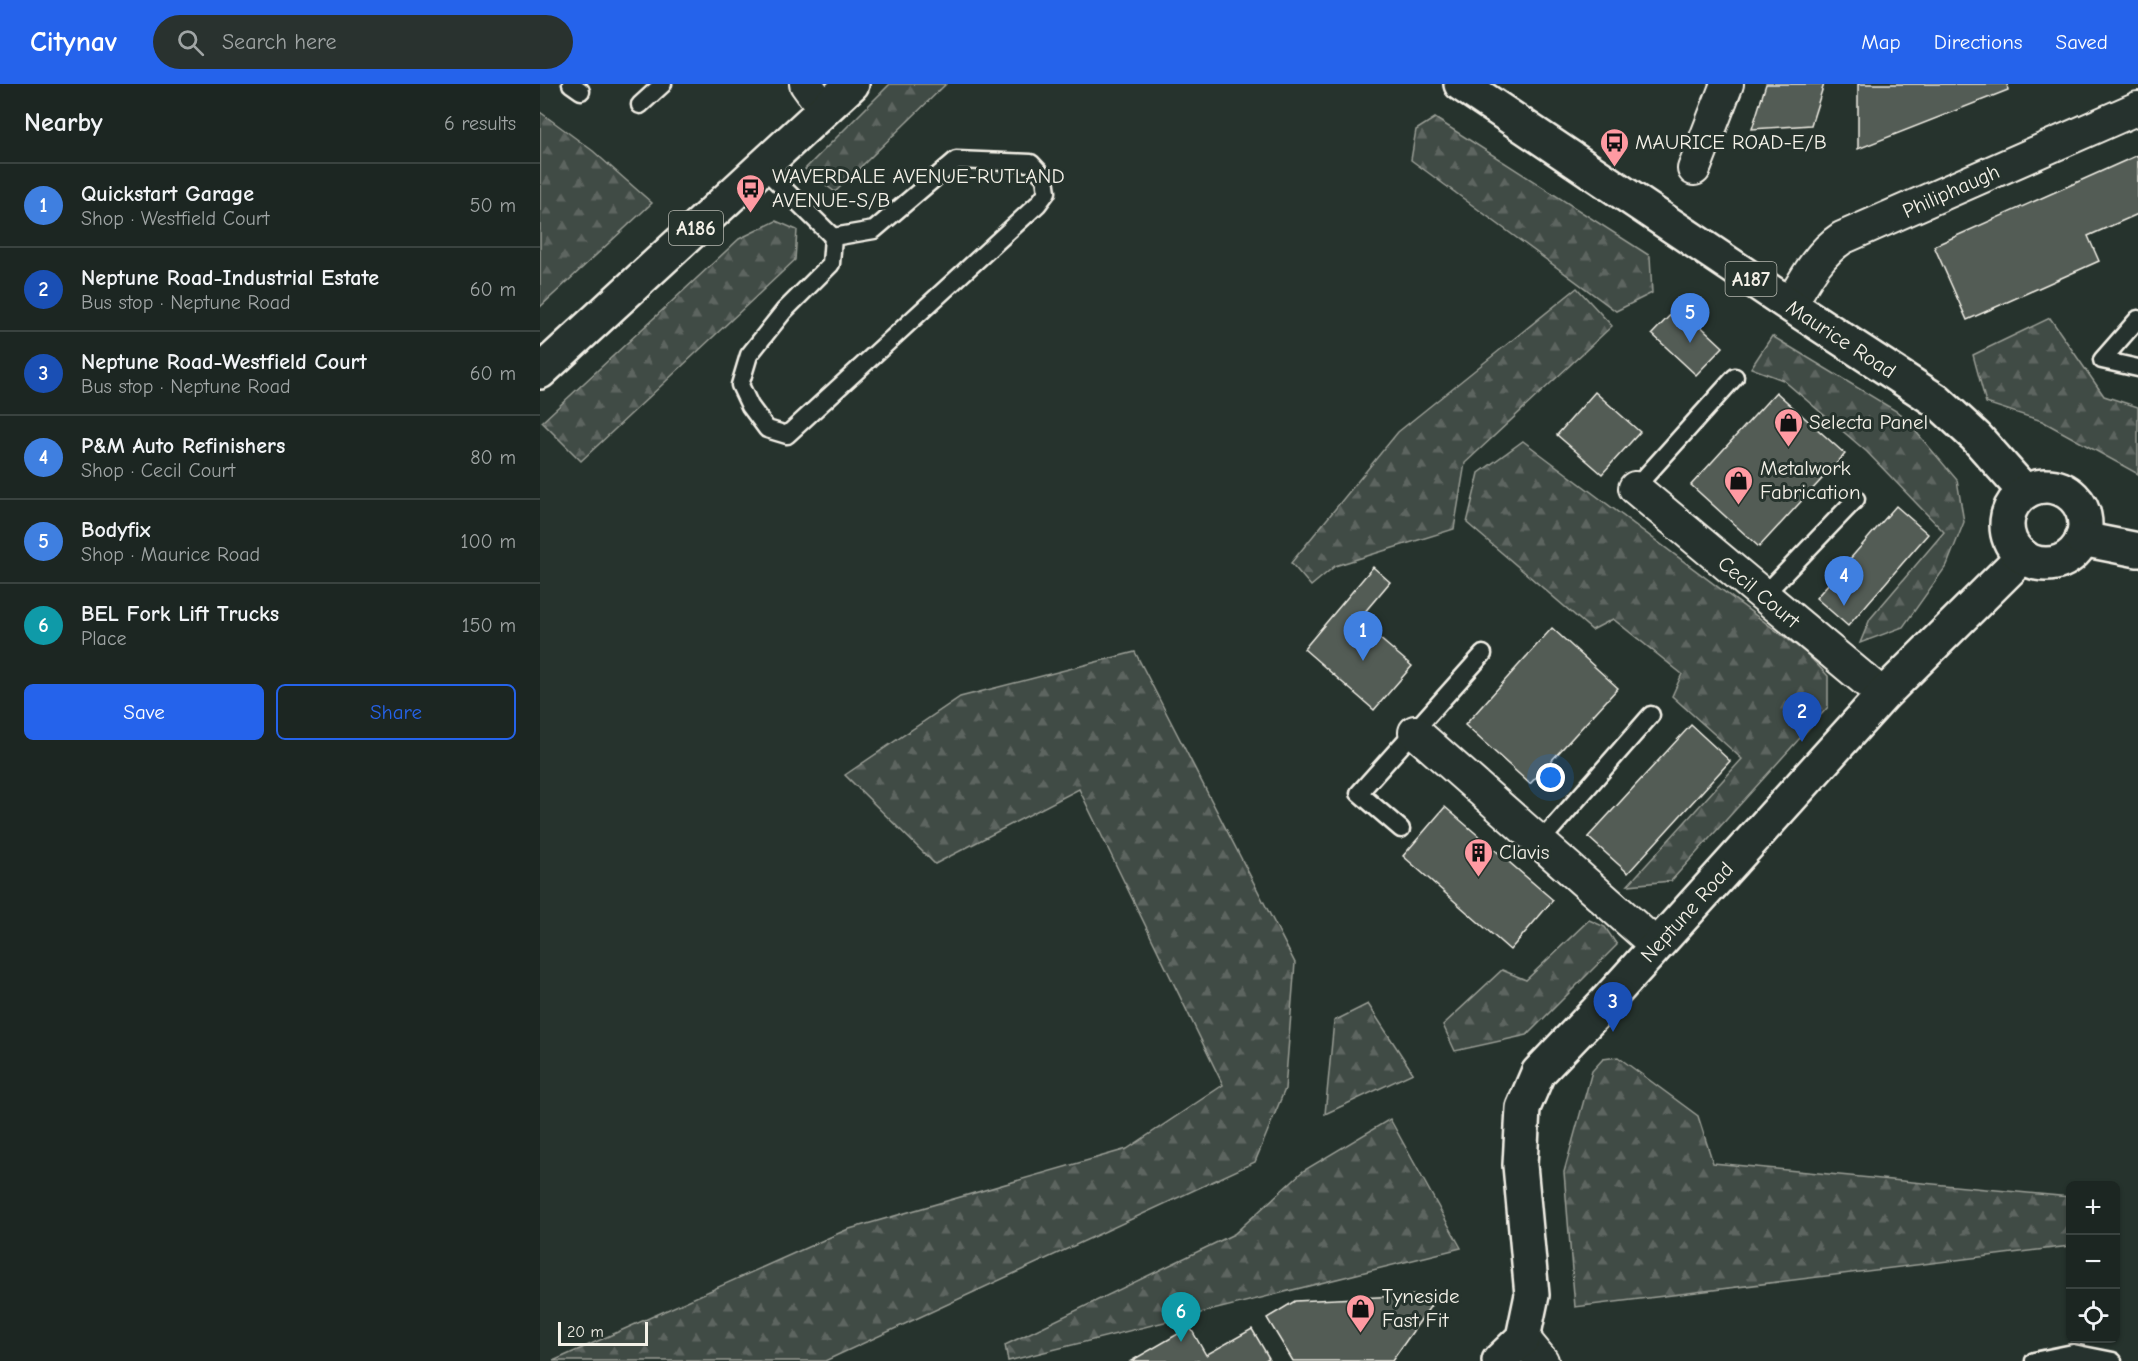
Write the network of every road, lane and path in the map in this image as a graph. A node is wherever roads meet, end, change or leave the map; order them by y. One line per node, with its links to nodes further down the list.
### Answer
1 (663, 84): 6 (lane)
2 (852, 84): 5 (main road, A186)
3 (1461, 84): 11 (main road, Maurice Road / A187)
4 (1727, 84): 9 (street)
5 (815, 97): 8 (main road, A186)
6 (640, 105)
7 (2138, 108): 11 (street, Philiphaugh)
8 (762, 167): 10 (lane); 14 (main road, A186)
9 (1694, 169)
10 (833, 237): 10 (lane)
11 (1790, 305): 17 (main road, Maurice Road / A187)
12 (2138, 319): 13 (lane)
13 (2138, 368)
14 (540, 372)
15 (1735, 377): 16 (lane)
16 (1635, 488): 22 (street, Cecil Court)
17 (2025, 492): 19 (main road); 21 (main road)
18 (1856, 499): 22 (lane)
19 (2082, 539): 20 (main road); 21 (main road)
20 (2138, 550)
21 (2023, 556): 24 (main road, Neptune Road)
22 (1763, 596): 24 (street, Cecil Court)
23 (1483, 654): 26 (lane)
24 (1883, 695): 29 (main road, Neptune Road)
25 (1651, 715): 28 (lane)
26 (1415, 732): 27 (lane); 28 (street)
27 (1401, 829)
28 (1540, 842): 29 (street)
29 (1656, 945): 30 (main road, Neptune Road)
30 (1533, 1349): 31 (main road)
31 (1499, 1361)
32 (2034, 1361): 33 (lane)
33 (2114, 1361)

